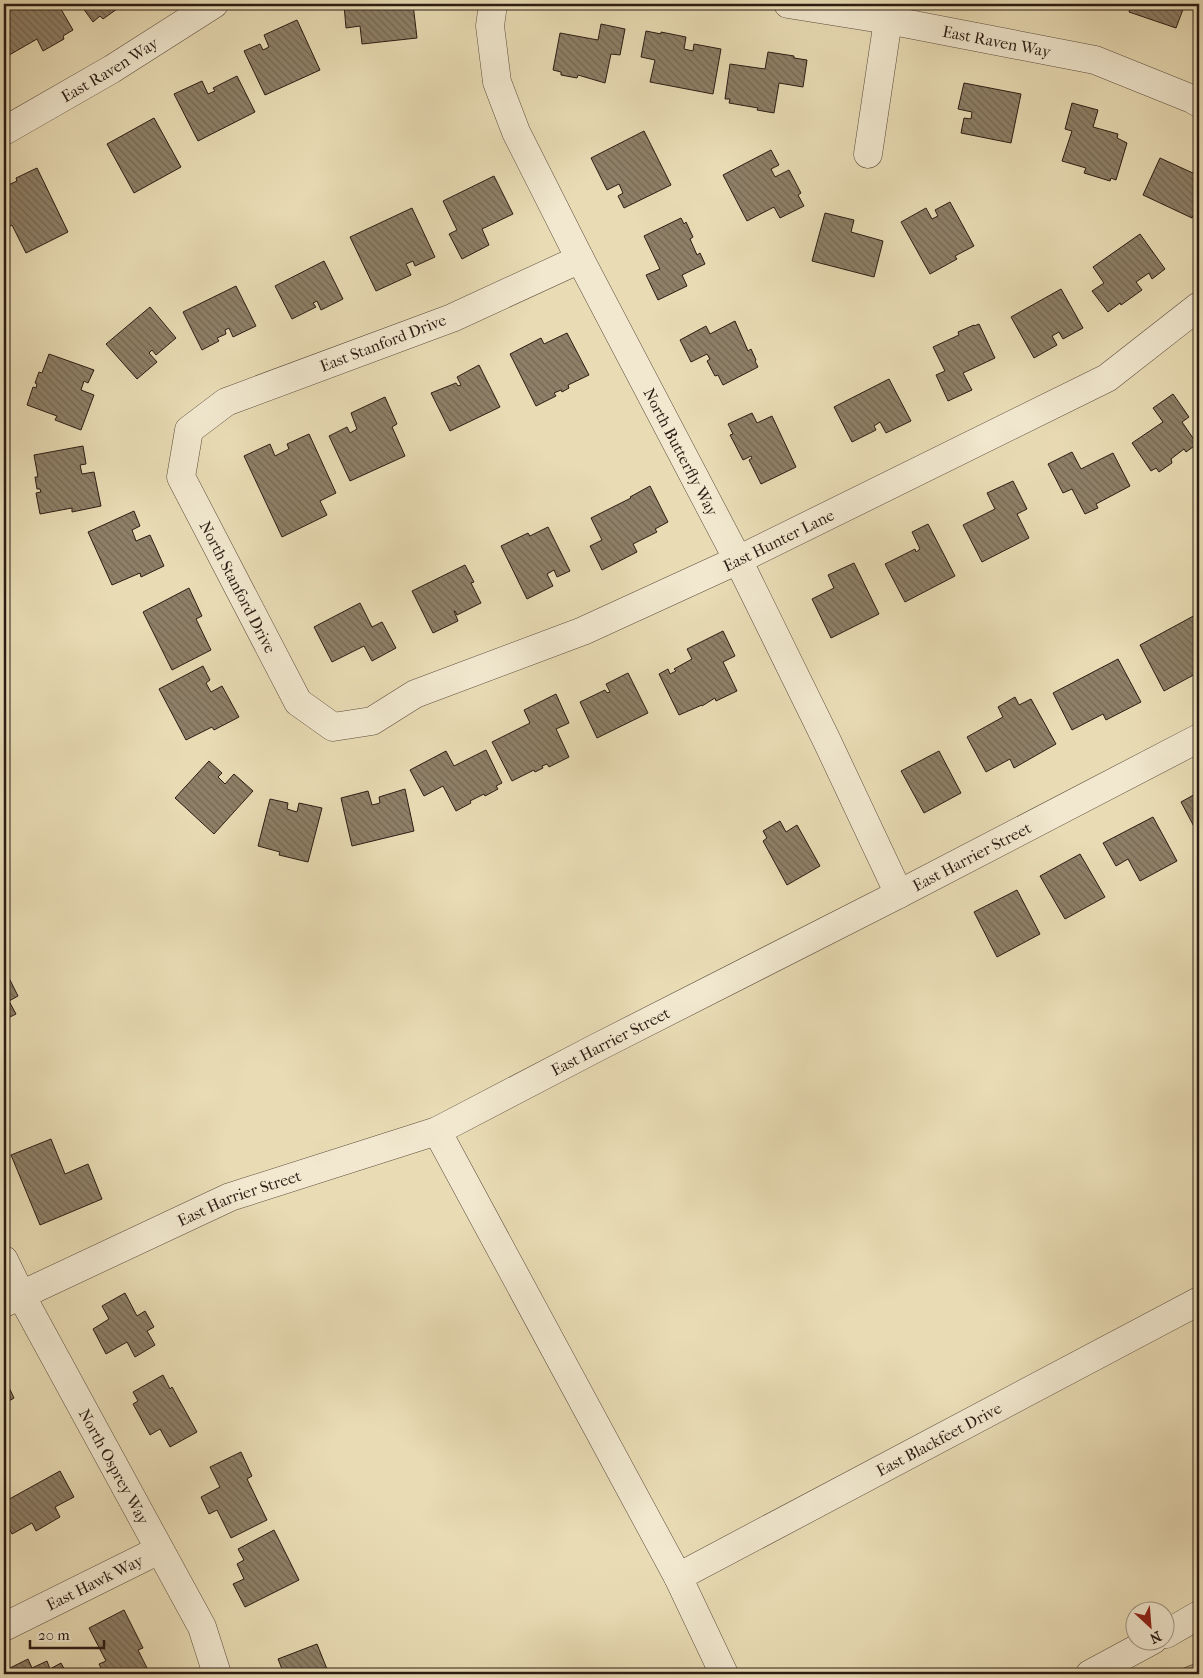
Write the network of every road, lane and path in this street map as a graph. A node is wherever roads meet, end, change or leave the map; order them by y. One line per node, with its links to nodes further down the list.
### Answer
1 (214, 4): 6 (street, East Raven Way)
2 (493, 4): 8 (street, North Butterfly Way)
3 (788, 4): 4 (street, East Raven Way)
4 (888, 20): 5 (street, East Raven Way); 7 (street)
5 (1199, 103)
6 (4, 131)
7 (868, 154)
8 (580, 259): 10 (street, East Stanford Drive); 11 (street, North Butterfly Way)
9 (1199, 306): 11 (street, East Hunter Lane)
10 (189, 430): 12 (street, North Stanford Drive)
11 (738, 560): 12 (street, East Hunter Lane); 14 (street, North Butterfly Way)
12 (333, 727)
13 (1199, 738): 14 (street, East Harrier Street)
14 (899, 894): 15 (street, East Harrier Street)
15 (437, 1132): 17 (street, East Harrier Street); 20 (street)
16 (4, 1260): 17 (street, North Osprey Way)
17 (12, 1299): 19 (street, North Osprey Way)
18 (1199, 1300): 20 (street, East Blackfeet Drive)
19 (159, 1550): 22 (street, East Hawk Way); 25 (street, North Osprey Way)
20 (678, 1577): 26 (street)
21 (1199, 1615): 23 (street)
22 (4, 1627)
23 (1176, 1628)
24 (1134, 1650): 27 (street)
25 (216, 1674)
26 (724, 1674)
27 (1090, 1674)

